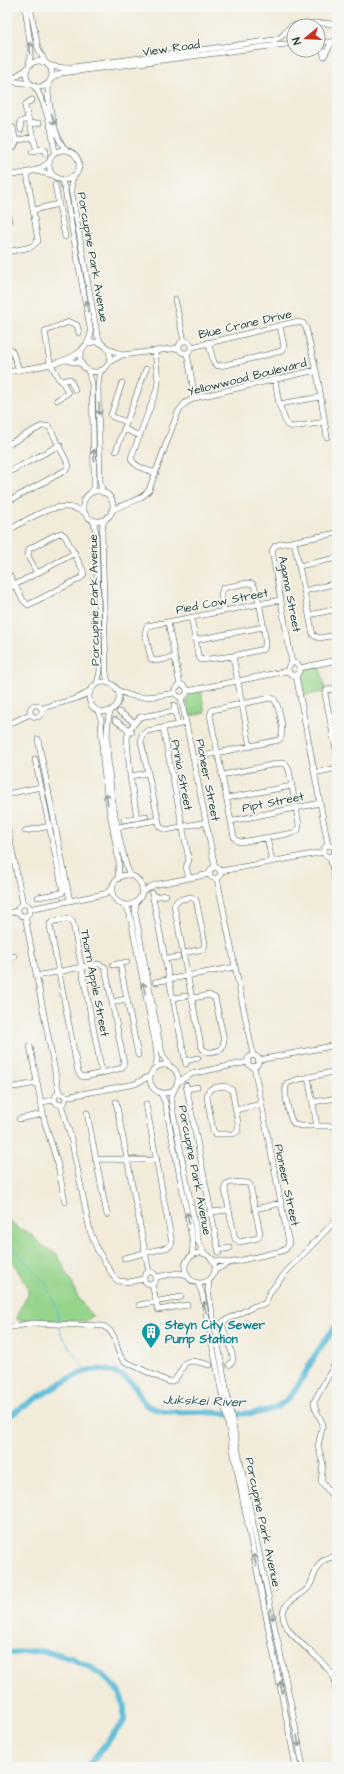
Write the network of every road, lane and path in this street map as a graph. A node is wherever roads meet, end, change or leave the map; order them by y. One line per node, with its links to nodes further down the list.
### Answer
1 (24, 7): 11 (street, one-way to 1)
2 (30, 7): 9 (street)
3 (326, 23): 4 (street, View Road)
4 (337, 26)
5 (286, 33): 10 (street, View Road)
6 (334, 40): 8 (street)
7 (286, 44): 10 (street, View Road)
8 (326, 53)
9 (47, 63): 10 (street, View Road); 11 (street); 12 (street)
10 (117, 63): 12 (street, View Road)
11 (28, 67): 13 (street); 14 (street)
12 (50, 80): 14 (street); 23 (street, one-way to 23)
13 (7, 82): 14 (street)
14 (32, 85): 25 (street)
15 (32, 100): 16 (street)
16 (29, 122): 17 (street); 19 (street); 20 (street)
17 (39, 122)
18 (7, 124): 21 (street)
19 (21, 130)
20 (33, 137): 21 (street); 24 (street)
21 (15, 140): 22 (street)
22 (7, 150)
23 (68, 151): 25 (street); 30 (street)
24 (45, 154)
25 (54, 154): 26 (street)
26 (50, 161): 27 (street); 29 (street)
27 (35, 171): 28 (street); 29 (street)
28 (27, 173): 31 (street); 36 (street)
29 (53, 175): 32 (street)
30 (74, 175): 32 (street); 45 (street, Porcupine Park Avenue)
31 (7, 176)
32 (60, 179): 46 (street, Porcupine Park Avenue, one-way to 32)
33 (54, 185): 34 (street)
34 (58, 204): 36 (street); 38 (street)
35 (7, 208): 37 (street)
36 (34, 210): 39 (street)
37 (7, 226)
38 (65, 237)
39 (7, 252)
40 (175, 299): 43 (street)
41 (280, 326): 44 (street, Blue Crane Drive); 44 (street); 63 (street, Blue Crane Drive)
42 (79, 333): 57 (street)
43 (184, 341): 48 (street); 50 (street)
44 (208, 342): 48 (street, Blue Crane Drive)
45 (101, 343): 46 (street); 49 (street)
46 (87, 344): 51 (street)
47 (7, 347): 60 (street)
48 (192, 347): 53 (street)
49 (107, 348): 54 (street); 56 (street)
50 (179, 348): 52 (street); 53 (street)
51 (82, 350): 55 (street); 58 (street)
52 (154, 351): 54 (street); 76 (street)
53 (187, 353): 70 (street)
54 (122, 355): 56 (street)
55 (65, 360): 57 (street); 58 (street)
56 (109, 362): 62 (street)
57 (50, 363): 60 (street); 66 (street)
58 (82, 364): 61 (street)
59 (146, 369): 73 (street)
60 (19, 370): 64 (street)
61 (88, 370): 62 (street); 83 (street, one-way to 61)
62 (101, 370): 84 (street, one-way to 84)
63 (316, 370): 65 (street, Yellowwood Boulevard); 69 (street)
64 (7, 372)
65 (275, 380): 70 (street, Yellowwood Boulevard); 72 (street)
66 (62, 381): 68 (street); 71 (street)
67 (122, 384): 73 (street)
68 (75, 390)
69 (321, 397): 72 (street); 74 (street)
70 (195, 398): 82 (street, Yellowwood Boulevard)
71 (57, 400)
72 (279, 404): 74 (street)
73 (126, 422): 75 (street)
74 (325, 422): 77 (street)
75 (124, 429): 76 (street); 80 (street)
76 (140, 436): 82 (street)
77 (327, 438)
78 (7, 445): 79 (street)
79 (60, 445): 81 (street); 87 (street)
80 (116, 451)
81 (7, 473)
82 (156, 473): 88 (street, Yellowwood Boulevard)
83 (91, 493): 84 (street); 86 (street)
84 (103, 493): 85 (street)
85 (110, 498): 88 (street); 90 (street)
86 (84, 500): 89 (street); 91 (street)
87 (7, 502)
88 (126, 502): 90 (street, Yellowwood Boulevard)
89 (72, 507): 91 (street); 94 (street)
90 (111, 511): 92 (street)
91 (85, 513): 93 (street)
92 (107, 517): 93 (street); 124 (street, Porcupine Park Avenue)
93 (93, 520): 125 (street, Porcupine Park Avenue)
94 (7, 531)
95 (337, 533): 96 (street, Agama Street)
96 (294, 541): 99 (street); 106 (street, Agama Street)
97 (75, 553): 101 (street); 101 (street); 103 (street)
98 (337, 558): 99 (street)
99 (299, 566): 105 (street)
100 (7, 571): 103 (street)
101 (37, 573): 103 (street)
102 (337, 583): 105 (street)
103 (14, 585): 104 (street)
104 (7, 589)
105 (304, 590): 110 (street)
106 (280, 600): 107 (street, Pied Cow Street); 119 (street, Agama Street)
107 (259, 604): 109 (street, Pied Cow Street); 109 (street); 113 (street)
108 (337, 609): 110 (street)
109 (224, 610): 111 (street, Pied Cow Street)
110 (309, 615): 114 (street)
111 (191, 617): 112 (street, Pied Cow Street); 115 (street)
112 (168, 622): 117 (street); 117 (street, Pied Cow Street)
113 (263, 627): 115 (street); 116 (street)
114 (337, 635)
115 (195, 640): 116 (street)
116 (233, 656): 123 (street)
117 (175, 657): 126 (street)
118 (337, 660): 120 (street)
119 (292, 663): 120 (street); 121 (street)
120 (300, 668): 122 (street)
121 (287, 670): 122 (street); 123 (street)
122 (296, 675): 161 (street)
123 (238, 680): 130 (street); 136 (street)
124 (108, 683): 125 (street); 128 (street)
125 (97, 684): 129 (street)
126 (180, 685): 130 (street); 131 (street)
127 (337, 688): 144 (street)
128 (116, 689): 132 (street); 135 (street)
129 (91, 690): 134 (street); 137 (street)
130 (187, 691): 133 (street)
131 (174, 693): 132 (street); 133 (street)
132 (129, 696): 135 (street)
133 (181, 698): 148 (street, Pioneer Street)
134 (77, 699): 137 (street); 138 (street)
135 (118, 702): 139 (street)
136 (242, 704): 154 (street); 154 (street); 155 (street)
137 (92, 706): 140 (street)
138 (42, 708): 142 (street); 142 (street)
139 (111, 710): 140 (street); 179 (street)
140 (98, 711): 193 (street, one-way to 140)
141 (119, 712): 147 (street)
142 (30, 714): 149 (street)
143 (337, 714): 144 (street)
144 (329, 716): 153 (street)
145 (115, 720): 151 (street)
146 (176, 720): 147 (street)
147 (134, 722): 151 (street)
148 (186, 723): 150 (street); 157 (street, Pioneer Street)
149 (7, 724)
150 (163, 728): 160 (street); 178 (street, Prinia Street)
151 (130, 731): 163 (street)
152 (38, 739): 203 (street)
153 (336, 742): 156 (street)
154 (250, 746): 155 (street)
155 (217, 752): 157 (street); 162 (street)
156 (337, 755)
157 (193, 758): 175 (street, Pioneer Street)
158 (35, 759): 165 (street)
159 (337, 768): 161 (street)
160 (148, 773): 163 (street); 173 (street)
161 (314, 773): 168 (street)
162 (222, 775): 164 (street); 167 (street)
163 (130, 776): 171 (street)
164 (292, 786): 167 (street); 169 (street)
165 (41, 787): 166 (street); 177 (street)
166 (7, 794)
167 (227, 798): 174 (street)
168 (320, 804): 169 (street, Pipt Street); 182 (street)
169 (296, 808): 174 (street, Pipt Street); 181 (street)
170 (146, 816): 171 (street)
171 (136, 818): 172 (street)
172 (124, 820)
173 (158, 820): 178 (street); 179 (street)
174 (231, 821): 181 (street)
175 (206, 822): 178 (street); 187 (street, Pioneer Street)
176 (7, 826): 205 (street)
177 (50, 826): 180 (street); 202 (street)
178 (182, 827): 191 (street, Prinia Street)
179 (118, 828): 190 (street)
180 (25, 831)
181 (267, 837): 186 (street)
182 (328, 845): 183 (street); 184 (street)
183 (336, 849): 185 (street)
184 (324, 852): 185 (street); 186 (street)
185 (330, 856): 197 (street)
186 (272, 862): 188 (street)
187 (215, 867): 188 (street); 189 (street)
188 (221, 871): 192 (street)
189 (210, 874): 191 (street); 192 (street)
190 (130, 876): 193 (street); 194 (street)
191 (189, 878): 195 (street)
192 (217, 878): 220 (street)
193 (118, 879): 196 (street)
194 (140, 882): 195 (street); 198 (street)
195 (154, 885): 198 (street)
196 (113, 889): 199 (street); 201 (street)
197 (337, 890)
198 (142, 892): 204 (street)
199 (104, 894): 201 (street); 203 (street)
200 (166, 895): 215 (street)
201 (114, 897): 206 (street)
202 (38, 898)
203 (70, 901): 207 (street)
204 (136, 902): 206 (street); 238 (street)
205 (23, 904): 207 (street); 208 (street)
206 (123, 904): 240 (street, one-way to 206)
207 (29, 909): 210 (street)
208 (18, 911): 209 (street); 210 (street)
209 (7, 913)
210 (24, 916): 222 (street)
211 (184, 953): 211 (street); 223 (street)
212 (14, 956): 213 (street)
213 (7, 957)
214 (178, 957): 215 (street)
215 (165, 960): 224 (street)
216 (127, 962): 217 (street)
217 (120, 964): 218 (street); 229 (street)
218 (113, 965)
219 (82, 967): 221 (street); 221 (street, Thorn Apple Street); 230 (street); 243 (street, Thorn Apple Street)
220 (235, 967): 223 (street); 234 (street)
221 (59, 971): 222 (street); 243 (street)
222 (36, 976): 255 (street)
223 (188, 976): 224 (street); 228 (street)
224 (169, 979): 225 (street); 227 (street)
225 (155, 982)
226 (186, 996): 227 (street)
227 (173, 998): 235 (street)
228 (193, 998): 228 (street)
229 (126, 999): 230 (street); 233 (street)
230 (112, 1002): 243 (street)
231 (337, 1044): 236 (street)
232 (30, 1046): 248 (street)
233 (138, 1055)
234 (253, 1055): 236 (street); 237 (street)
235 (198, 1058)
236 (259, 1060): 239 (street)
237 (248, 1062): 239 (street); 244 (street)
238 (169, 1066): 240 (street); 241 (street)
239 (254, 1066): 264 (street, Pioneer Street)
240 (156, 1068): 245 (street)
241 (176, 1071): 244 (street); 247 (street)
242 (337, 1072): 246 (street)
243 (102, 1073)
244 (191, 1074): 247 (street)
245 (150, 1076): 249 (street); 251 (street)
246 (308, 1077): 261 (street); 269 (street)
247 (178, 1082): 253 (street)
248 (37, 1083): 250 (street); 259 (street)
249 (134, 1084): 251 (street); 256 (street)
250 (14, 1087)
251 (153, 1087): 254 (street)
252 (197, 1087): 278 (street)
253 (175, 1088): 254 (street); 284 (street, Porcupine Park Avenue)
254 (160, 1092): 285 (street, Porcupine Park Avenue, one-way to 254)
255 (59, 1093): 256 (street); 258 (street)
256 (65, 1097): 262 (street)
257 (337, 1098): 261 (street)
258 (54, 1100): 259 (street); 262 (street)
259 (42, 1102): 267 (street)
260 (116, 1102): 272 (street)
261 (313, 1102): 269 (street)
262 (61, 1104): 295 (street)
263 (146, 1104): 273 (street)
264 (261, 1104): 265 (street); 275 (street, Pioneer Street)
265 (236, 1110): 265 (street)
266 (87, 1113): 271 (street)
267 (43, 1114): 268 (street); 274 (street)
268 (19, 1119)
269 (318, 1126): 270 (street)
270 (337, 1126)
271 (95, 1159): 272 (street); 279 (street)
272 (128, 1159): 273 (street); 283 (street)
273 (157, 1160): 283 (street)
274 (65, 1202)
275 (281, 1203): 276 (street); 288 (street, Pioneer Street)
276 (255, 1209): 277 (street); 277 (street)
277 (226, 1210): 278 (street)
278 (212, 1213): 280 (street); 282 (street)
279 (106, 1215)
280 (200, 1216)
281 (337, 1220): 306 (street)
282 (230, 1248)
283 (146, 1253): 286 (street); 291 (street)
284 (205, 1254): 285 (street); 287 (street)
285 (192, 1256): 289 (street)
286 (124, 1258)
287 (212, 1260): 288 (street); 290 (street)
288 (229, 1263): 290 (street)
289 (186, 1267): 292 (street); 293 (street)
290 (215, 1270): 296 (street)
291 (149, 1272): 294 (street); 295 (street)
292 (178, 1274): 293 (street); 294 (street)
293 (188, 1275): 297 (street)
294 (156, 1278): 298 (street)
295 (144, 1279): 298 (street)
296 (210, 1280): 297 (street); 307 (street, Porcupine Park Avenue)
297 (198, 1283): 307 (street, Porcupine Park Avenue, one-way to 297)
298 (152, 1284): 300 (street)
299 (181, 1297): 300 (street)
300 (155, 1302): 301 (street); 302 (street)
301 (139, 1305)
302 (187, 1306)
303 (7, 1328): 305 (street)
304 (337, 1360): 309 (street)
305 (210, 1365)
306 (229, 1365)
307 (220, 1372): 308 (street, Porcupine Park Avenue)
308 (237, 1454): 314 (street, Porcupine Park Avenue, one-way to 308); 315 (street, Porcupine Park Avenue, one-way to 315)
309 (337, 1502)
310 (337, 1556): 311 (street)
311 (337, 1694)
312 (337, 1725): 313 (street)
313 (337, 1735)
314 (296, 1767)
315 (303, 1767)

